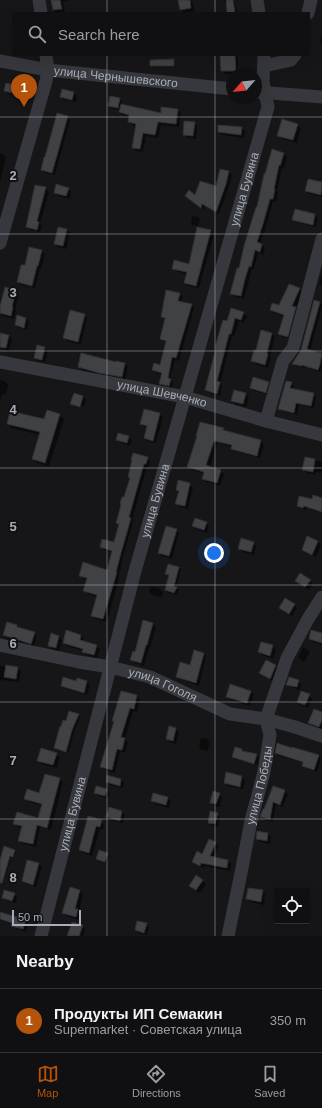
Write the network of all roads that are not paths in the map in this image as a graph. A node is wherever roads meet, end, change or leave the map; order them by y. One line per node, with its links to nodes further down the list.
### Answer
1 (39, 0): 4 (street)
2 (256, 0): 5 (street)
3 (311, 0): 6 (street)
4 (41, 12)
5 (259, 12)
6 (308, 12)
7 (46, 56): 11 (street)
8 (294, 56): 10 (street, улица Бувина)
9 (0, 61): 11 (street, улица Чернышевского)
10 (264, 61): 12 (street, улица Бувина)
11 (48, 70): 13 (street, улица Чернышевского); 18 (street)
12 (262, 87)
13 (226, 88)
14 (262, 92): 16 (street)
15 (262, 94): 20 (street, улица Бувина)
16 (322, 97)
17 (322, 239): 21 (street)
18 (0, 243)
19 (0, 362): 20 (street, улица Шевченко)
20 (185, 397): 21 (street, улица Шевченко); 25 (street, улица Бувина)
21 (266, 420): 22 (street, улица Шевченко)
22 (322, 435)
23 (322, 597): 26 (street, улица Победы)
24 (0, 645): 25 (street, улица Гоголя)
25 (110, 667): 26 (street, улица Гоголя); 28 (street, улица Бувина)
26 (266, 720): 27 (street, улица Гоголя); 29 (street, улица Победы)
27 (322, 736)
28 (41, 936)
29 (228, 936)

